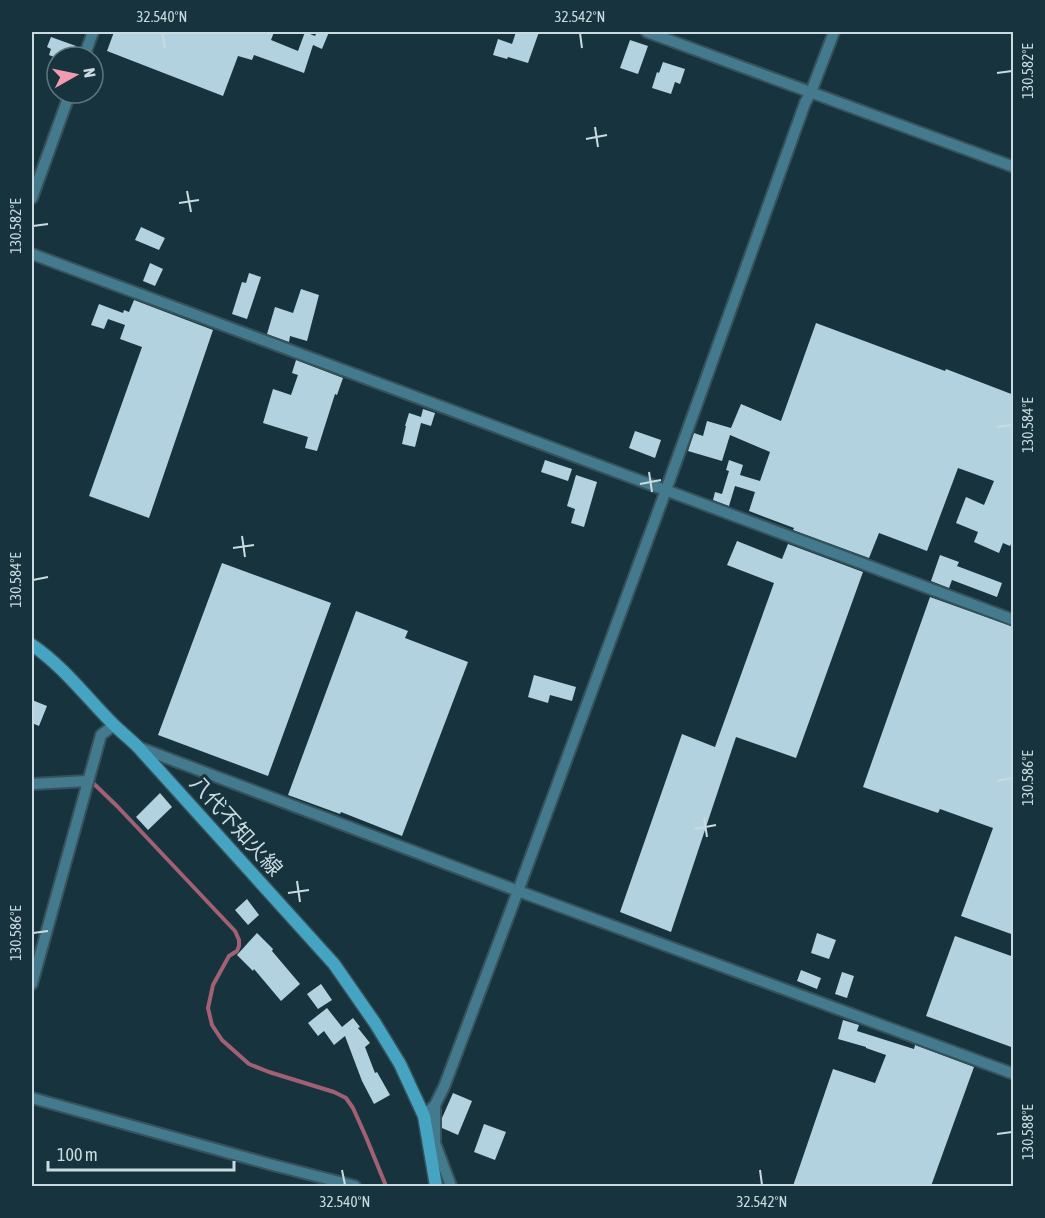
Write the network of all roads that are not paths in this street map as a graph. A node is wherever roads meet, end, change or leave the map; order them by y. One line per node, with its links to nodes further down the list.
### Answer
1 (647, 32): 3 (street)
2 (834, 32): 3 (street)
3 (812, 92): 5 (street); 8 (street)
4 (66, 105): 6 (street)
5 (1014, 167)
6 (32, 198)
7 (32, 254): 8 (street)
8 (666, 490): 9 (street); 15 (street)
9 (1014, 620)
10 (32, 645): 11 (main road, 八代不知火線)
11 (114, 725): 12 (main road, 八代不知火線); 13 (street)
12 (138, 747): 15 (street); 20 (main road, 八代不知火線)
13 (87, 781): 14 (street); 16 (street)
14 (32, 784)
15 (518, 891): 17 (street); 19 (street)
16 (32, 984)
17 (1014, 1074)
18 (32, 1098): 21 (street)
19 (435, 1105): 20 (street); 23 (street)
20 (424, 1116): 22 (main road, 八代不知火線)
21 (355, 1186)
22 (436, 1186)
23 (451, 1186)

